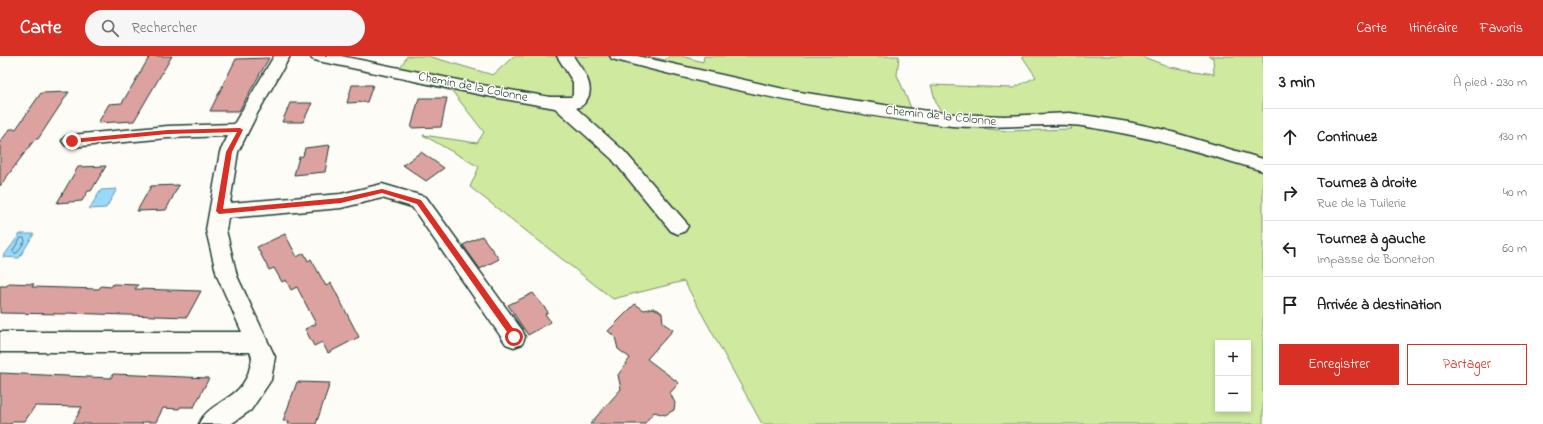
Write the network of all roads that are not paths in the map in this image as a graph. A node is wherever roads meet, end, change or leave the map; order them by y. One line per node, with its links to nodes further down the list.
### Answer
1 (282, 56): 6 (street)
2 (318, 56): 5 (street, Chemin de la Colonne)
3 (564, 56): 5 (street, Chemin de la Colonne)
4 (618, 56): 8 (street, Chemin de la Colonne)
5 (559, 102): 10 (street)
6 (240, 130): 7 (street); 9 (street)
7 (72, 141)
8 (1263, 165)
9 (219, 211): 11 (street); 13 (street)
10 (678, 226)
11 (514, 337)
12 (0, 342): 13 (street)
13 (257, 342): 14 (street)
14 (211, 424)

